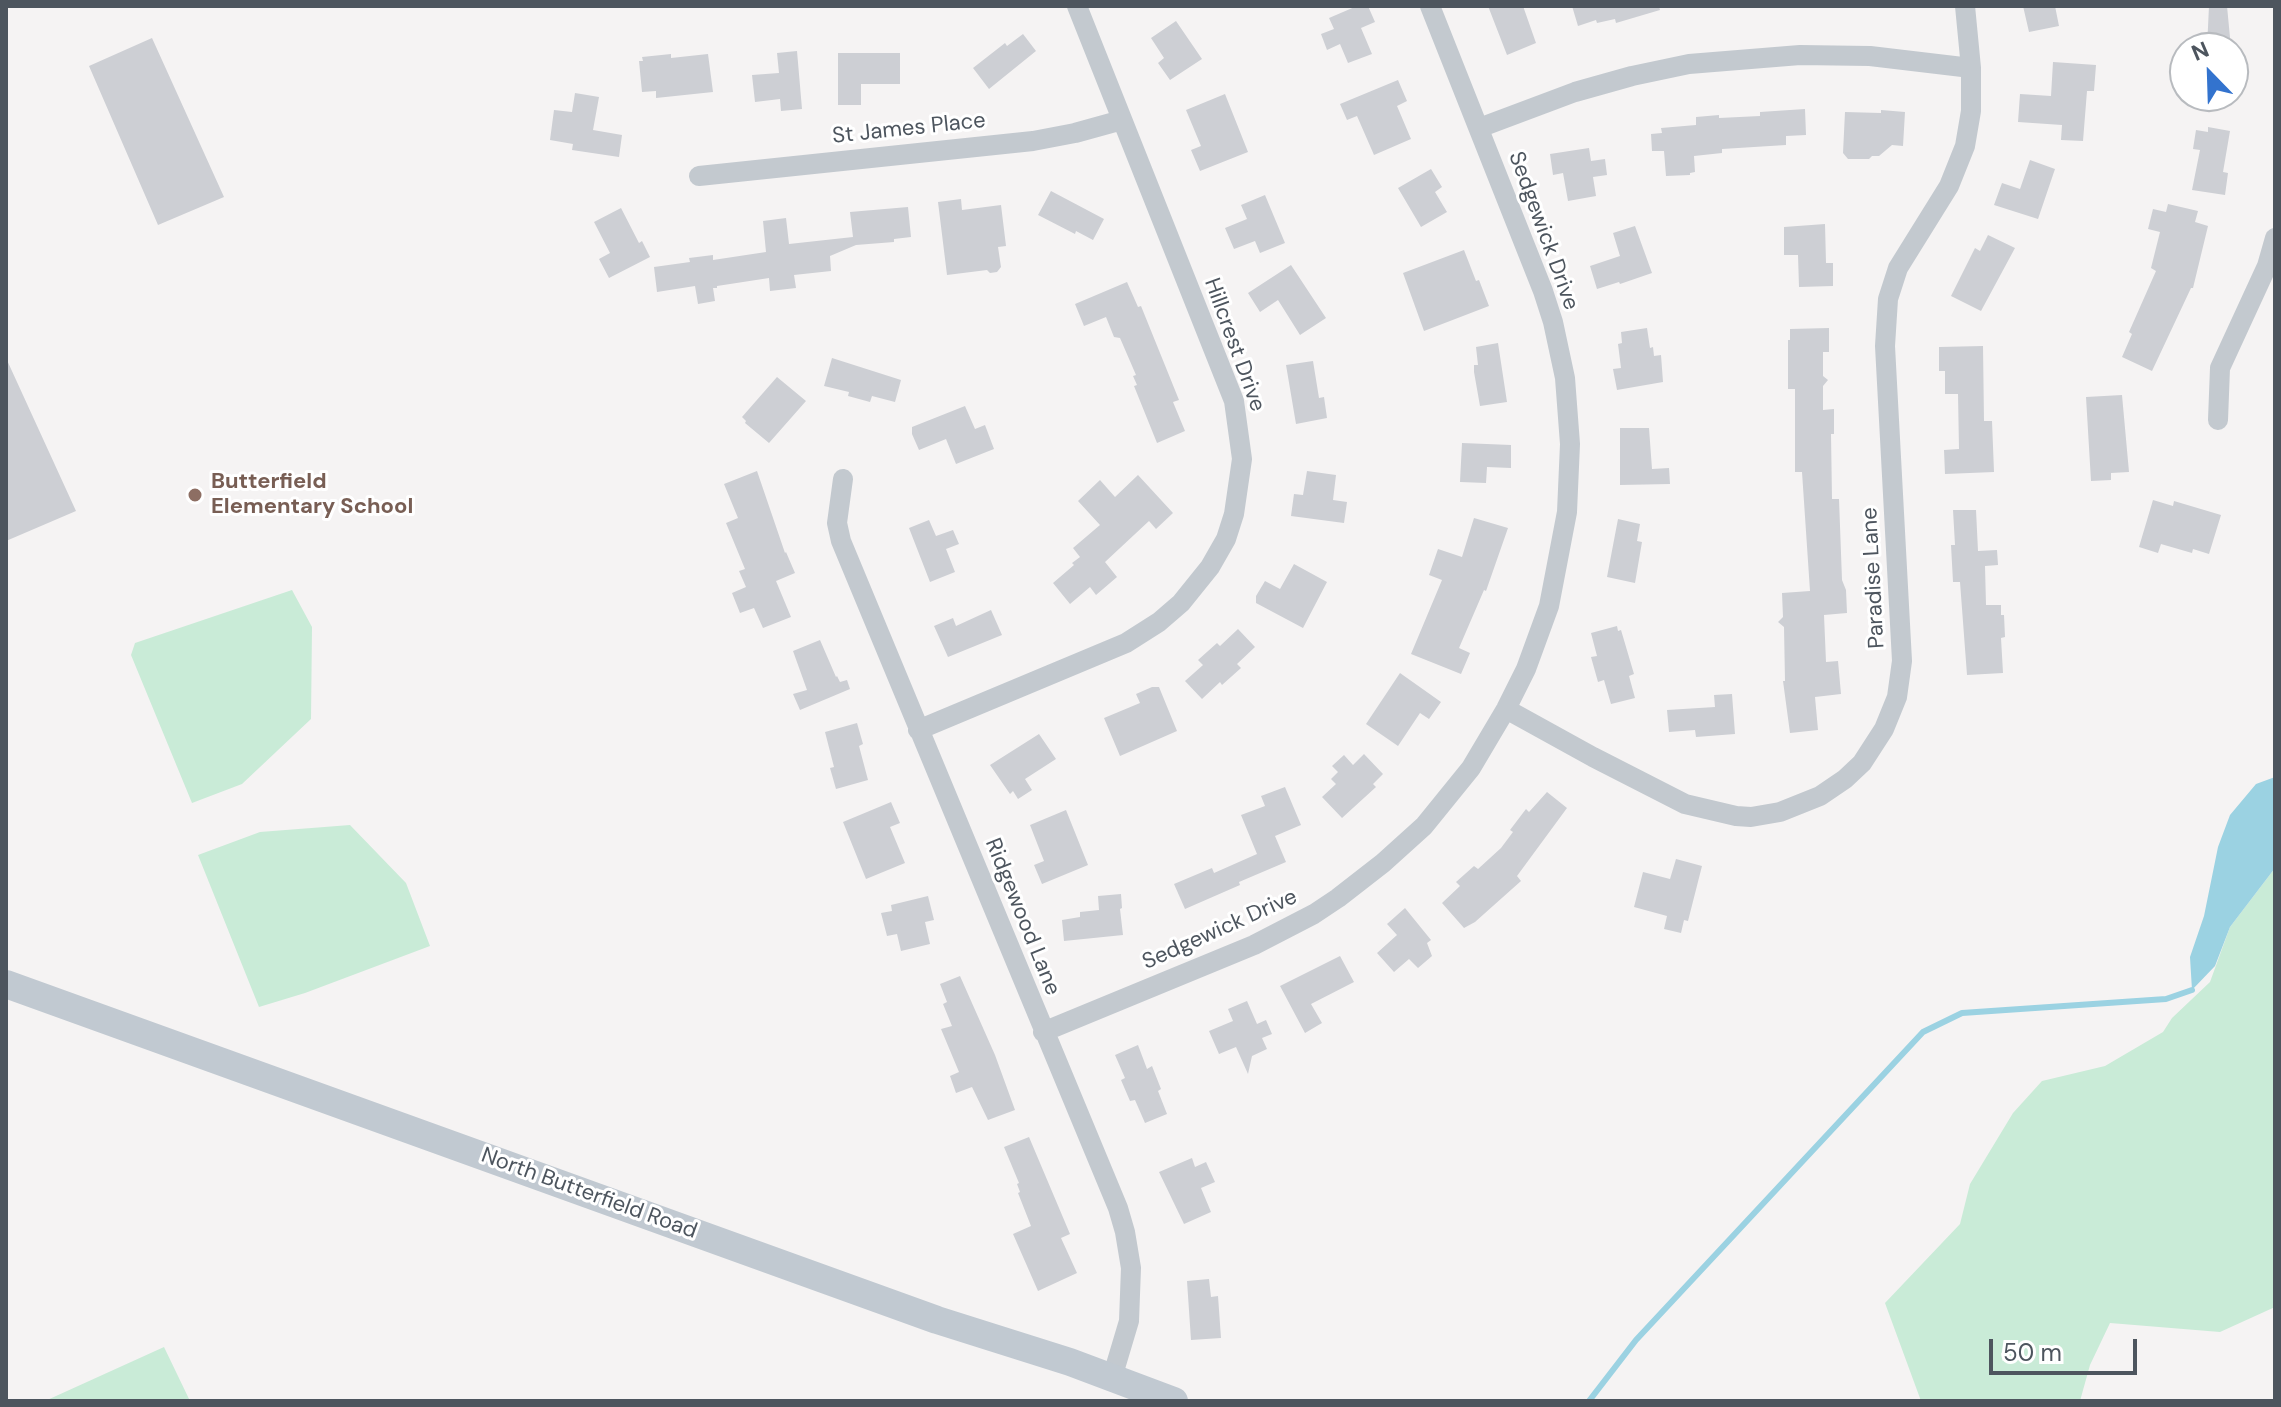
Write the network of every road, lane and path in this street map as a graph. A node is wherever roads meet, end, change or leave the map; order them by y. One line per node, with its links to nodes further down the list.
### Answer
1 (1077, 6): 5 (street, Hillcrest Drive)
2 (1430, 6): 6 (street, Sedgewick Drive)
3 (1965, 6): 4 (street, Paradise Lane)
4 (1971, 68): 6 (street); 11 (street, Paradise Lane)
5 (1122, 120): 7 (street, St James Place); 12 (street, Hillcrest Drive)
6 (1479, 128): 11 (street, Sedgewick Drive)
7 (699, 176)
8 (2275, 238): 9 (street)
9 (2218, 420)
10 (843, 479): 12 (street, Ridgewood Lane)
11 (1506, 709): 14 (street, Sedgewick Drive)
12 (918, 730): 14 (street, Ridgewood Lane)
13 (6, 984): 15 (main road, North Butterfield Road)
14 (1043, 1032): 15 (street, Ridgewood Lane)
15 (1112, 1378): 16 (main road, North Butterfield Road)
16 (1174, 1401)

